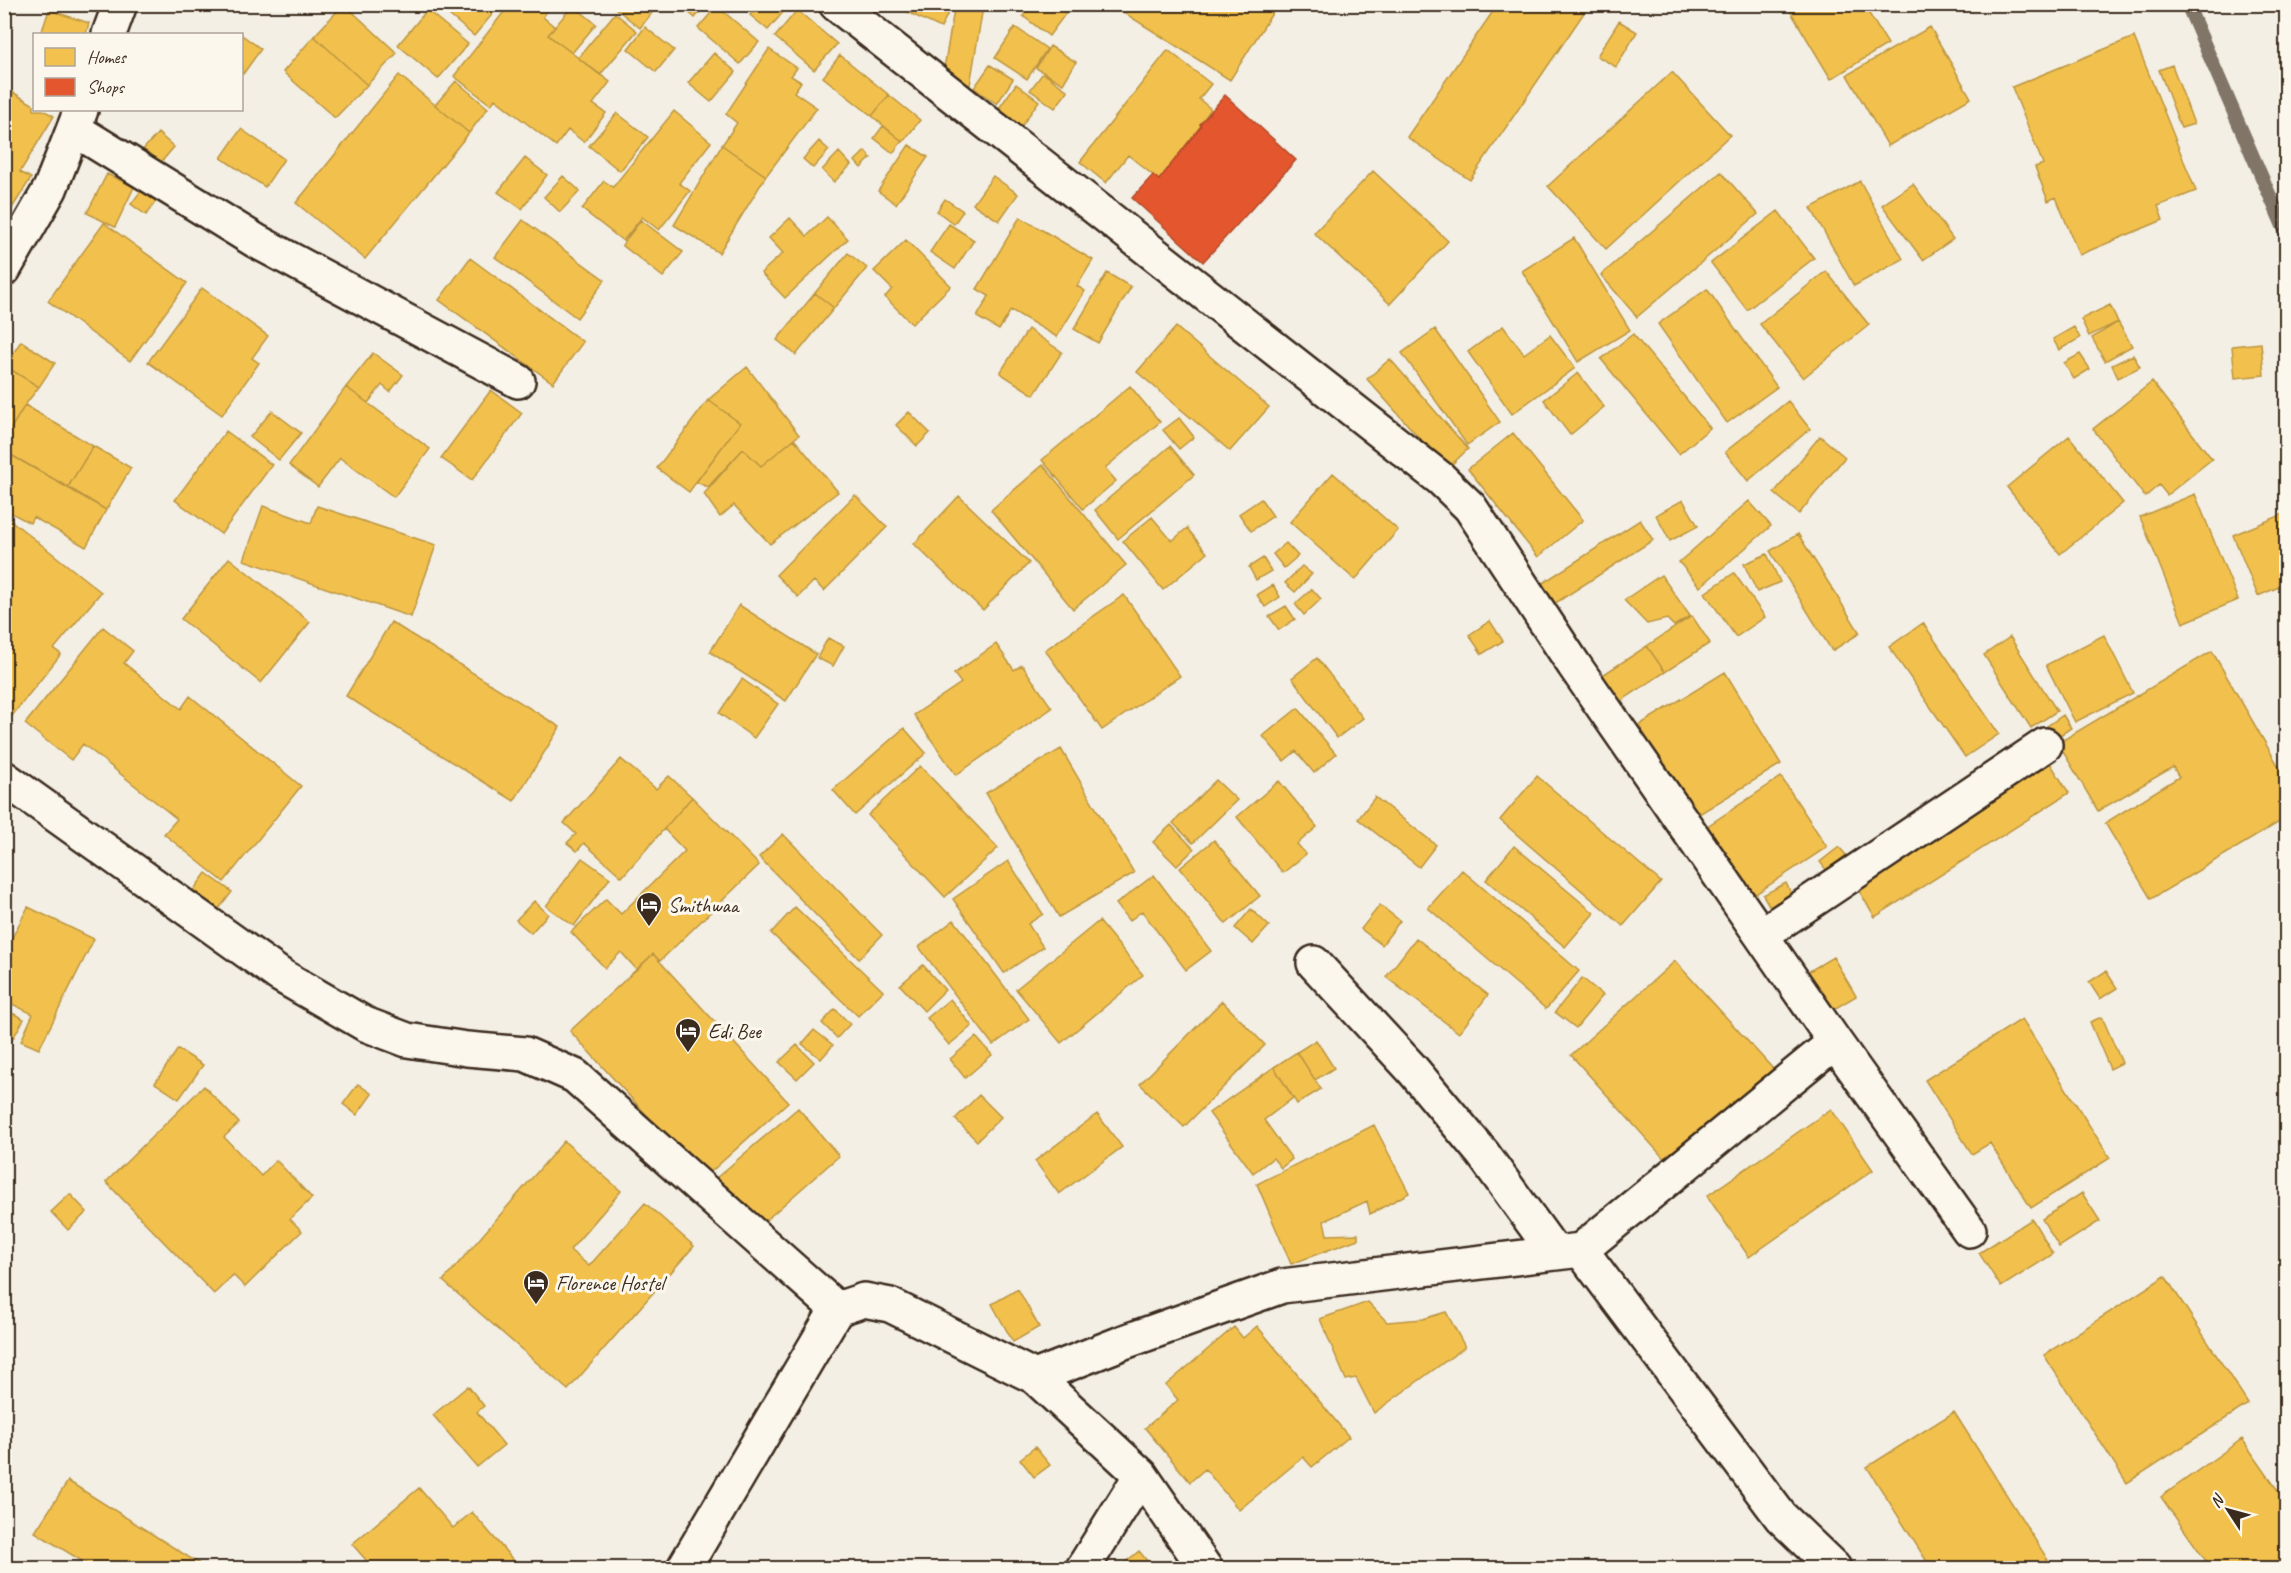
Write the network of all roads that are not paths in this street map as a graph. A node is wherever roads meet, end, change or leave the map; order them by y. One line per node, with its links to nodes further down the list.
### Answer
1 (836, 4): 7 (street)
2 (77, 119): 3 (street); 4 (street)
3 (4, 269)
4 (518, 381)
5 (2045, 745): 7 (street)
6 (4, 778): 12 (street)
7 (1761, 935): 9 (street)
8 (1314, 963): 11 (street)
9 (1834, 1042): 10 (street); 11 (street)
10 (1969, 1230)
11 (1568, 1251): 13 (street); 18 (street)
12 (837, 1309): 13 (street); 15 (street)
13 (1035, 1377): 14 (street)
14 (1141, 1475): 16 (street); 17 (street)
15 (684, 1569)
16 (1083, 1569)
17 (1205, 1569)
18 (1834, 1569)

